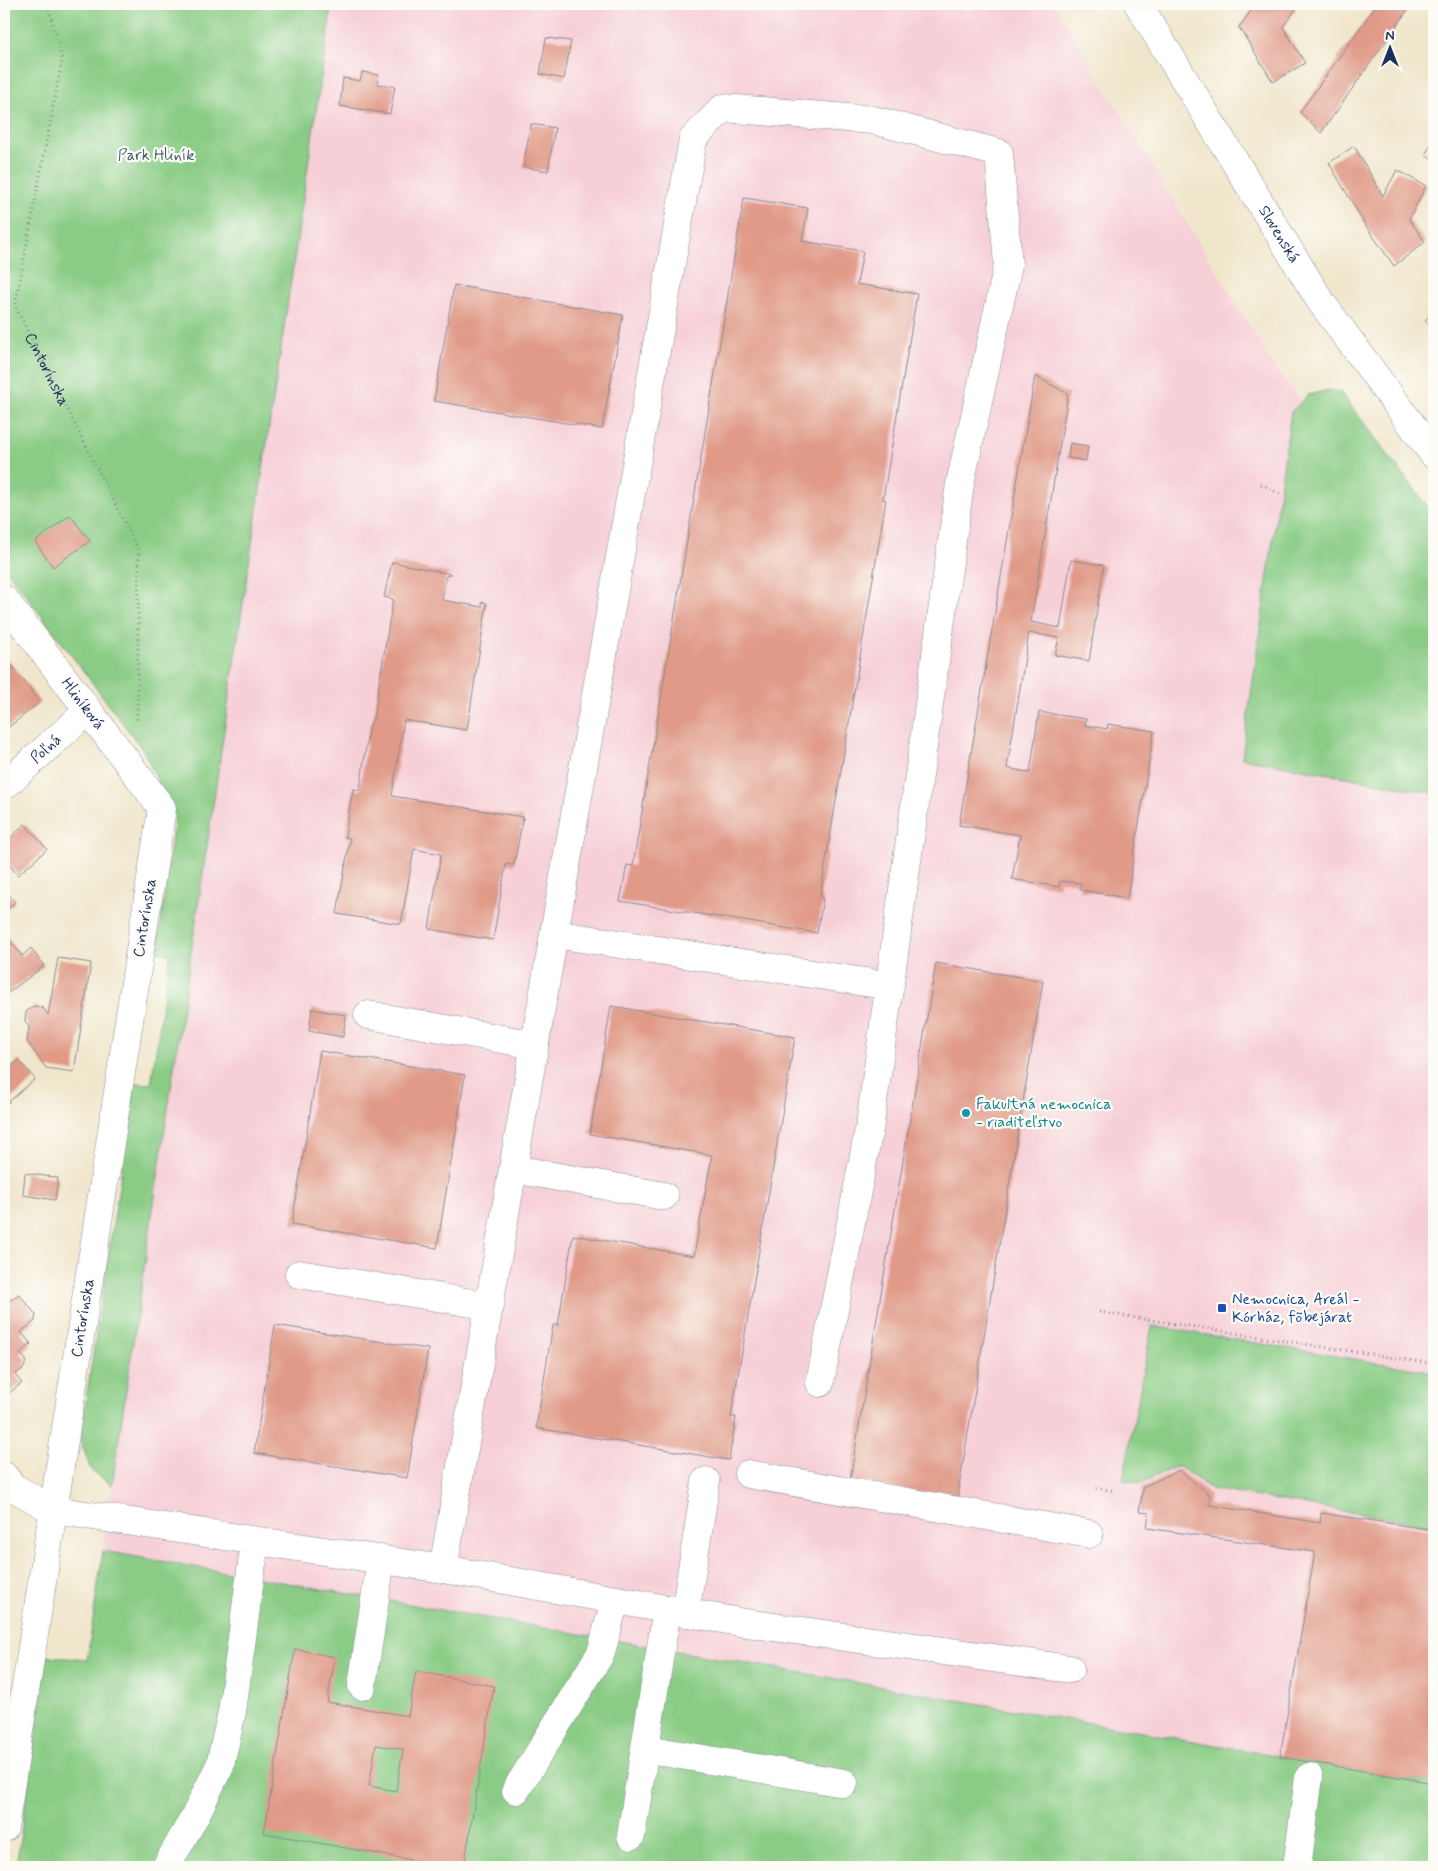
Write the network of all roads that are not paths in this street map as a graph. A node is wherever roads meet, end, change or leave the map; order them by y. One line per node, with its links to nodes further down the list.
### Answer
1 (1138, 4): 2 (street, Slovenská)
2 (1434, 455)
3 (4, 599): 4 (street, Hliníková)
4 (88, 711): 5 (street, Poľná); 6 (street, Hliníková)
5 (4, 786)
6 (162, 808): 19 (street, Cintorínska)
7 (555, 934): 8 (street); 8 (street); 10 (street)
8 (890, 986): 15 (street)
9 (368, 1015): 10 (street)
10 (535, 1045): 11 (street)
11 (514, 1169): 12 (street); 14 (street)
12 (664, 1196)
13 (299, 1274): 14 (street)
14 (490, 1306): 23 (street)
15 (820, 1383)
16 (748, 1474): 20 (street)
17 (4, 1476): 19 (street)
18 (706, 1481): 25 (street)
19 (53, 1510): 21 (street); 32 (street, Cintorínska)
20 (1089, 1534)
21 (255, 1541): 22 (street); 34 (street)
22 (381, 1559): 23 (street); 27 (street)
23 (443, 1569): 24 (street)
24 (615, 1600): 25 (street); 31 (street)
25 (676, 1611): 26 (street); 28 (street)
26 (1070, 1668)
27 (362, 1686)
28 (645, 1749): 30 (street); 33 (street)
29 (1309, 1777): 35 (street)
30 (844, 1783)
31 (516, 1790)
32 (4, 1828)
33 (631, 1836)
34 (166, 1867)
35 (1297, 1867)

